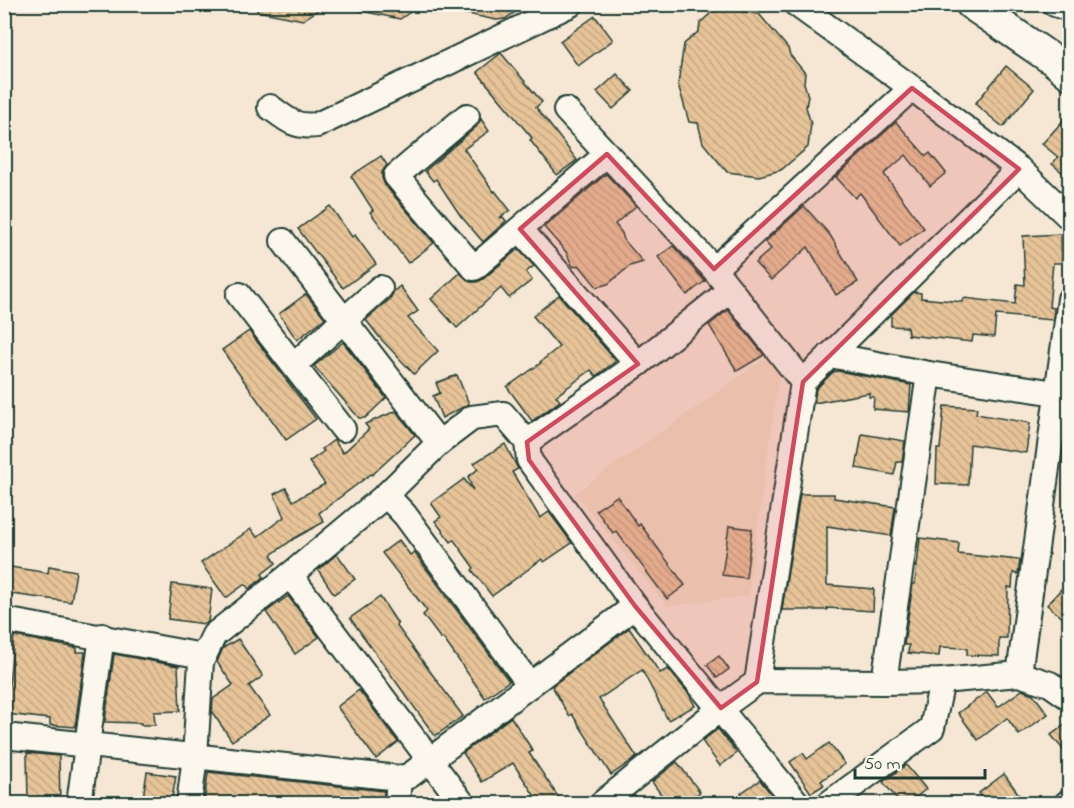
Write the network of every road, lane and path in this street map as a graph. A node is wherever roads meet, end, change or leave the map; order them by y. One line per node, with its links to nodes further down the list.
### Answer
1 (571, 4): 8 (street)
2 (796, 4): 7 (street)
3 (971, 4): 6 (main road)
4 (1055, 4): 5 (street)
5 (1070, 9)
6 (1070, 74)
7 (912, 88): 12 (street); 16 (street)
8 (270, 107)
9 (566, 110): 11 (street)
10 (467, 116): 14 (street)
11 (607, 154): 14 (street); 16 (street)
12 (1019, 169): 13 (street); 22 (street)
13 (1070, 218)
14 (520, 229): 23 (street)
15 (283, 241): 21 (street)
16 (714, 269): 18 (street)
17 (380, 288): 21 (street)
18 (730, 290): 23 (street); 26 (street)
19 (239, 295): 24 (street)
20 (1070, 299): 27 (street)
21 (344, 322): 24 (street); 29 (street)
22 (830, 355): 25 (street); 26 (street)
23 (638, 364): 30 (street)
24 (294, 365): 28 (street)
25 (929, 375): 27 (street); 40 (street)
26 (803, 382): 39 (street)
27 (1056, 393): 37 (street)
28 (343, 429)
29 (440, 442): 30 (street); 31 (street)
30 (526, 442): 33 (street)
31 (386, 495): 32 (street); 41 (street)
32 (290, 575): 36 (street); 47 (street)
33 (635, 606): 41 (street); 43 (street)
34 (4, 620): 35 (street)
35 (102, 636): 36 (street); 45 (street)
36 (203, 656): 46 (street)
37 (1019, 674): 38 (street); 42 (street)
38 (942, 681): 40 (street); 55 (street)
39 (757, 682): 40 (street); 43 (street)
40 (884, 682)
41 (530, 685): 47 (street)
42 (1070, 698)
43 (721, 708): 53 (street); 54 (street)
44 (4, 735): 45 (street)
45 (87, 744): 46 (street); 49 (street)
46 (195, 756): 48 (street); 50 (street)
47 (429, 760): 48 (street); 52 (street)
48 (399, 778): 51 (street)
49 (79, 804)
50 (189, 804)
51 (397, 804)
52 (464, 804)
53 (601, 804)
54 (798, 804)
55 (828, 804)

